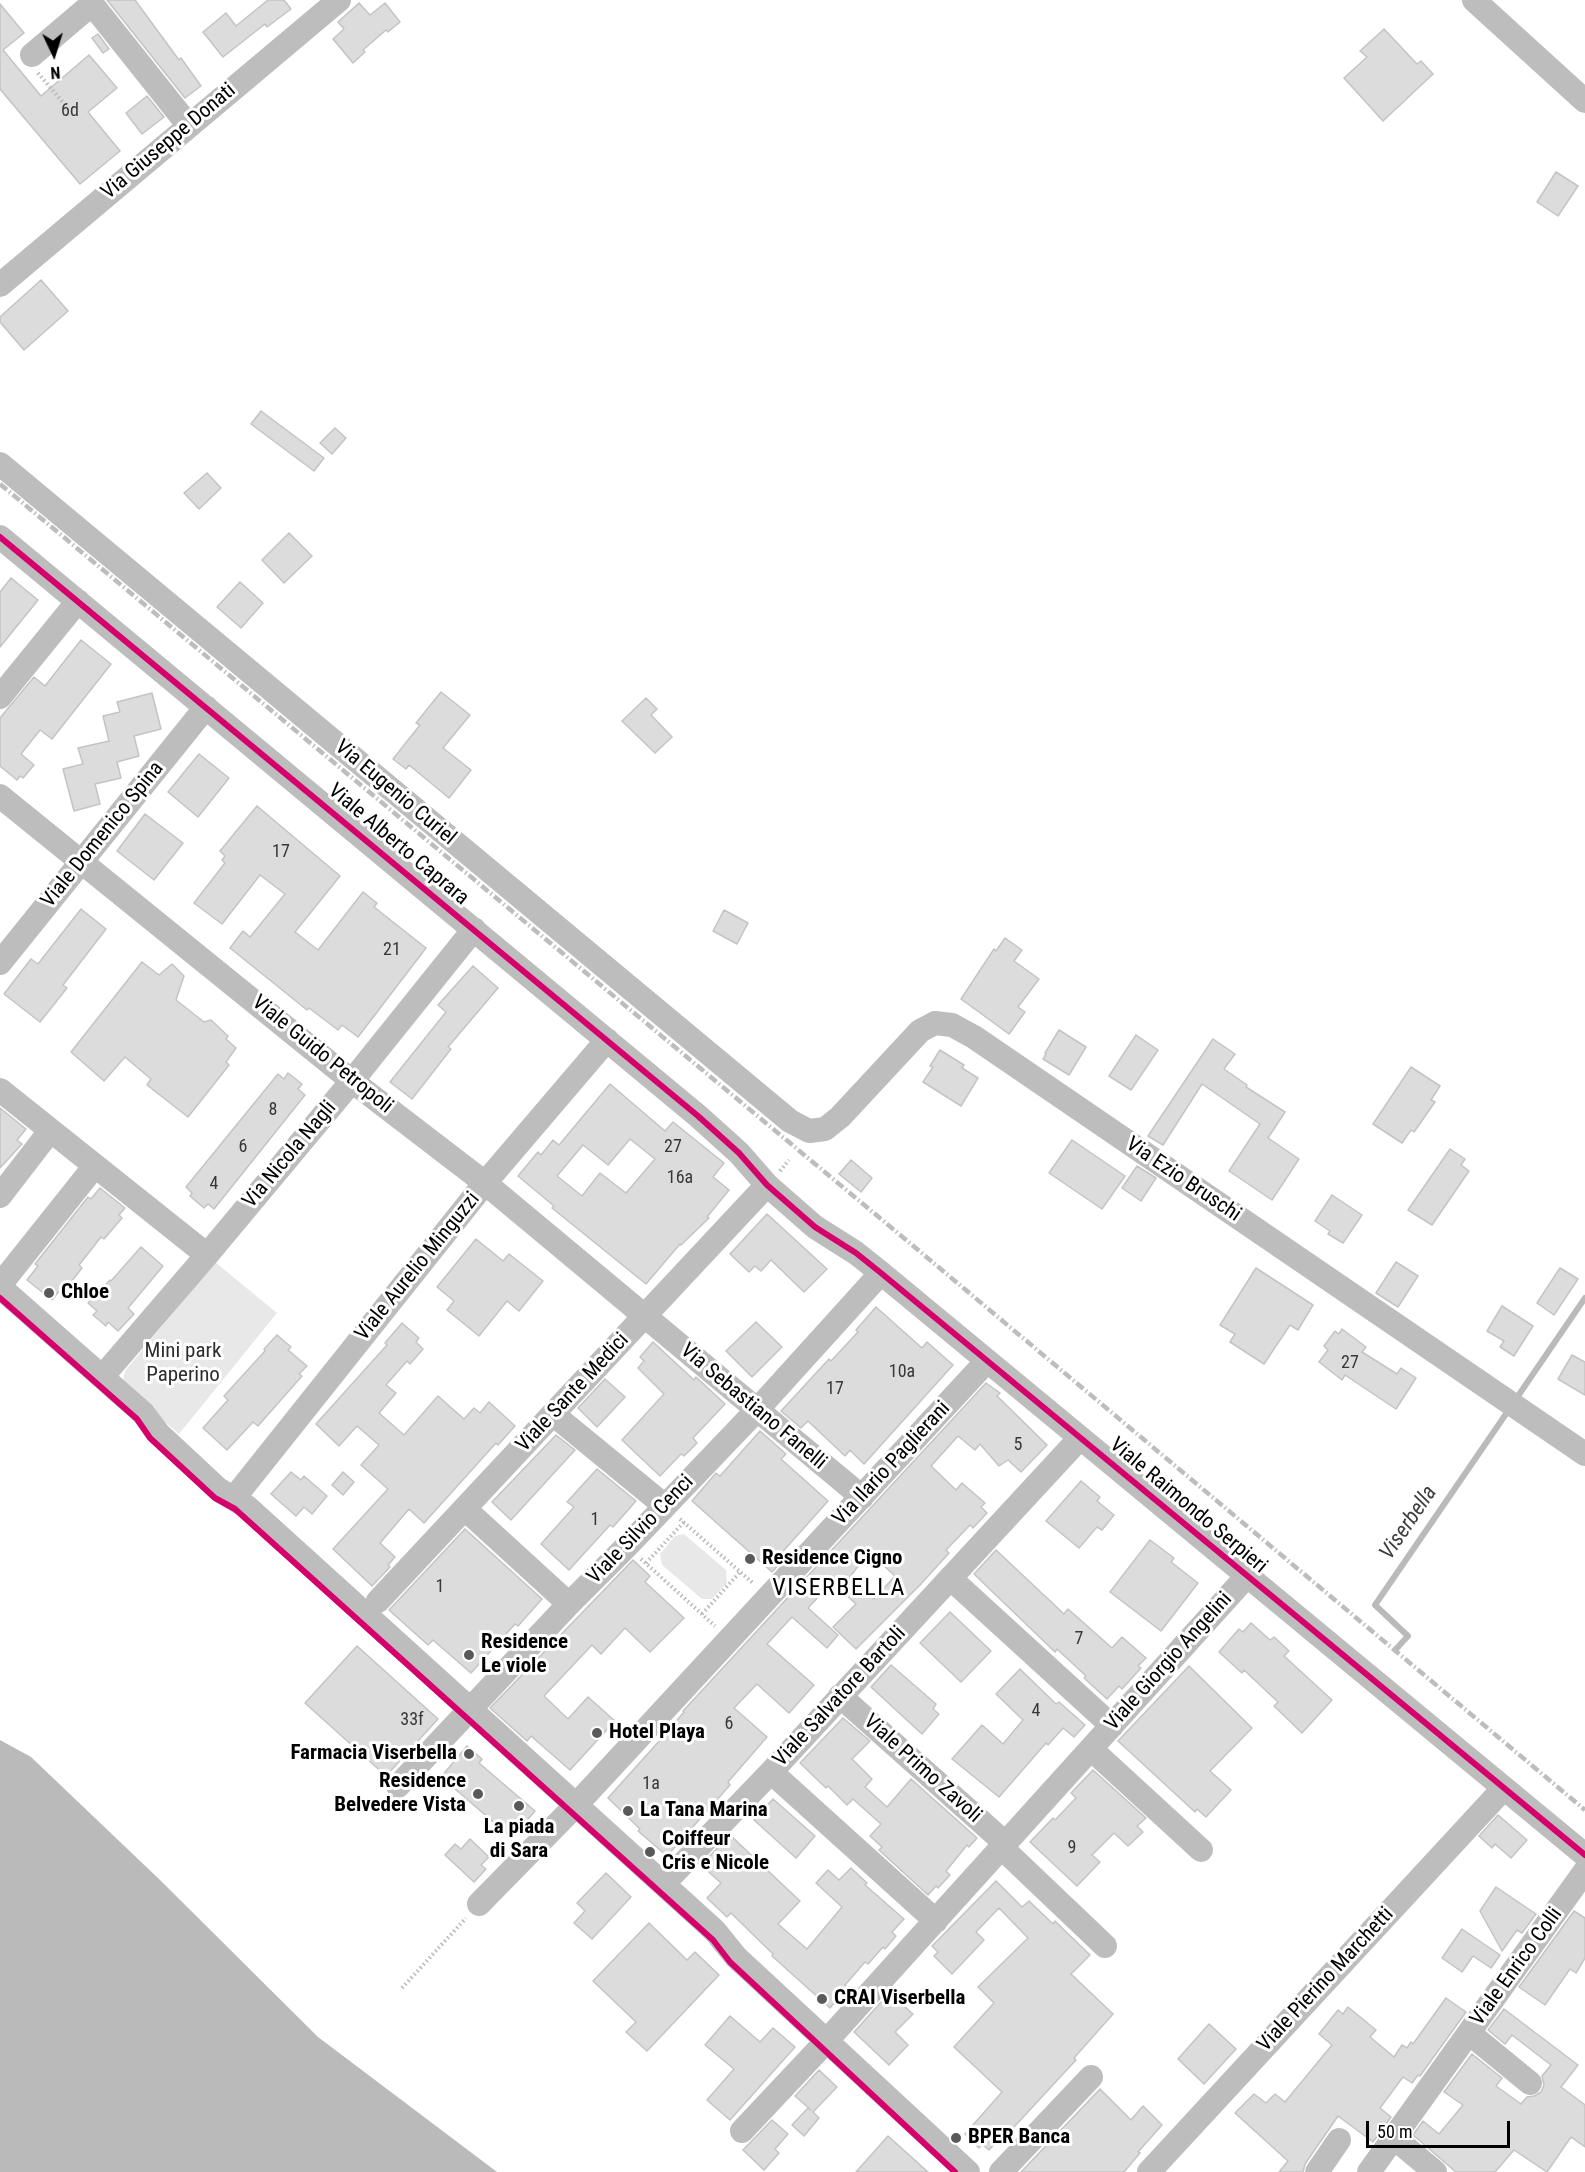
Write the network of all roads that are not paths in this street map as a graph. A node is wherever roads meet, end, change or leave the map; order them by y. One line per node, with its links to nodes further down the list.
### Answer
1 (339, 0): 5 (street, Via Giuseppe Donati)
2 (1474, 0): 4 (street)
3 (32, 55): 5 (street)
4 (1585, 101)
5 (189, 126): 6 (street, Via Giuseppe Donati)
6 (0, 285)
7 (0, 464): 19 (street, Via Eugenio Curiel)
8 (0, 537): 9 (street, Viale Alberto Caprara)
9 (78, 601): 10 (street); 11 (street, Viale Alberto Caprara)
10 (0, 697)
11 (206, 707): 13 (street, Viale Domenico Spina); 14 (street, Viale Alberto Caprara)
12 (0, 796): 13 (street, Viale Guido Petropoli)
13 (83, 862): 15 (street, Viale Domenico Spina); 17 (street, Viale Guido Petropoli)
14 (474, 929): 16 (street, Viale Alberto Caprara); 17 (street, Via Nicola Nagli)
15 (0, 963)
16 (607, 1040): 22 (street, Viale Aurelio Minguzzi); 23 (street, Viale Alberto Caprara)
17 (352, 1081): 22 (street, Viale Guido Petropoli); 25 (street, Via Nicola Nagli)
18 (0, 1090): 20 (street)
19 (790, 1121): 34 (street, Via Ezio Bruschi)
20 (50, 1131): 21 (street); 24 (street)
21 (94, 1167): 25 (street); 27 (street)
22 (485, 1183): 28 (street, Viale Guido Petropoli); 36 (street, Viale Aurelio Minguzzi)
23 (768, 1185): 26 (street, Viale Raimondo Serpieri); 28 (street, Viale Sante Medici)
24 (0, 1196)
25 (207, 1256): 30 (street, Via Nicola Nagli)
26 (881, 1273): 29 (street, Viale Raimondo Serpieri); 31 (street, Viale Silvio Cenci)
27 (0, 1286): 30 (street)
28 (644, 1315): 31 (street, Via Sebastiano Fanelli); 32 (street, Viale Sante Medici)
29 (987, 1361): 33 (street, Viale Raimondo Serpieri); 35 (street, Via Ilario Paglierani)
30 (102, 1377): 36 (street)
31 (756, 1411): 35 (street, Via Sebastiano Fanelli); 37 (street, Viale Silvio Cenci)
32 (554, 1415): 37 (street); 38 (street, Viale Sante Medici)
33 (1080, 1438): 39 (street, Viale Raimondo Serpieri); 40 (street, Viale Salvatore Bartoli)
34 (1585, 1454)
35 (862, 1497): 50 (street, Via Ilario Paglierani)
36 (234, 1498): 44 (street)
37 (665, 1506): 42 (street, Viale Silvio Cenci)
38 (465, 1509): 41 (street, Viale Sante Medici); 42 (street)
39 (1247, 1576): 45 (street, Viale Giorgio Angelini); 49 (street, Viale Raimondo Serpieri)
40 (950, 1578): 43 (street, Viale Salvatore Bartoli); 45 (street)
41 (378, 1601)
42 (569, 1604): 44 (street, Viale Silvio Cenci)
43 (840, 1696): 47 (street, Viale Salvatore Bartoli); 51 (street, Viale Primo Zavoli)
44 (470, 1709): 48 (street, Viale Silvio Cenci); 50 (street)
45 (1112, 1726): 46 (street, Viale Giorgio Angelini)
46 (1091, 1749): 51 (street, Viale Giorgio Angelini); 52 (street, Viale Giorgio Angelini)
47 (771, 1772): 55 (street, Viale Salvatore Bartoli); 57 (street)
48 (398, 1786)
49 (1504, 1788): 53 (street, Viale Raimondo Serpieri); 68 (street, Viale Pierino Marchetti)
50 (576, 1805): 56 (street, Via Ilario Paglierani); 60 (street)
51 (1003, 1845): 57 (street, Viale Giorgio Angelini); 58 (street)
52 (1201, 1850)
53 (1585, 1855)
54 (1585, 1871): 59 (street, Viale Enrico Colli)
55 (673, 1874)
56 (479, 1904)
57 (936, 1921): 60 (street, Viale Giorgio Angelini)
58 (1105, 1946)
59 (1469, 2033): 62 (street, Viale Enrico Colli); 64 (street, Viale Enrico Colli)
60 (827, 2041): 63 (street, Viale Giorgio Angelini); 66 (street)
61 (1091, 2076): 67 (street)
62 (1530, 2083)
63 (741, 2131)
64 (1393, 2137): 70 (street, Viale Enrico Colli); 71 (street)
65 (1339, 2140): 69 (street)
66 (968, 2172)
67 (1001, 2172)
68 (1149, 2172)
69 (1317, 2172)
70 (1369, 2172)
71 (1435, 2172)

